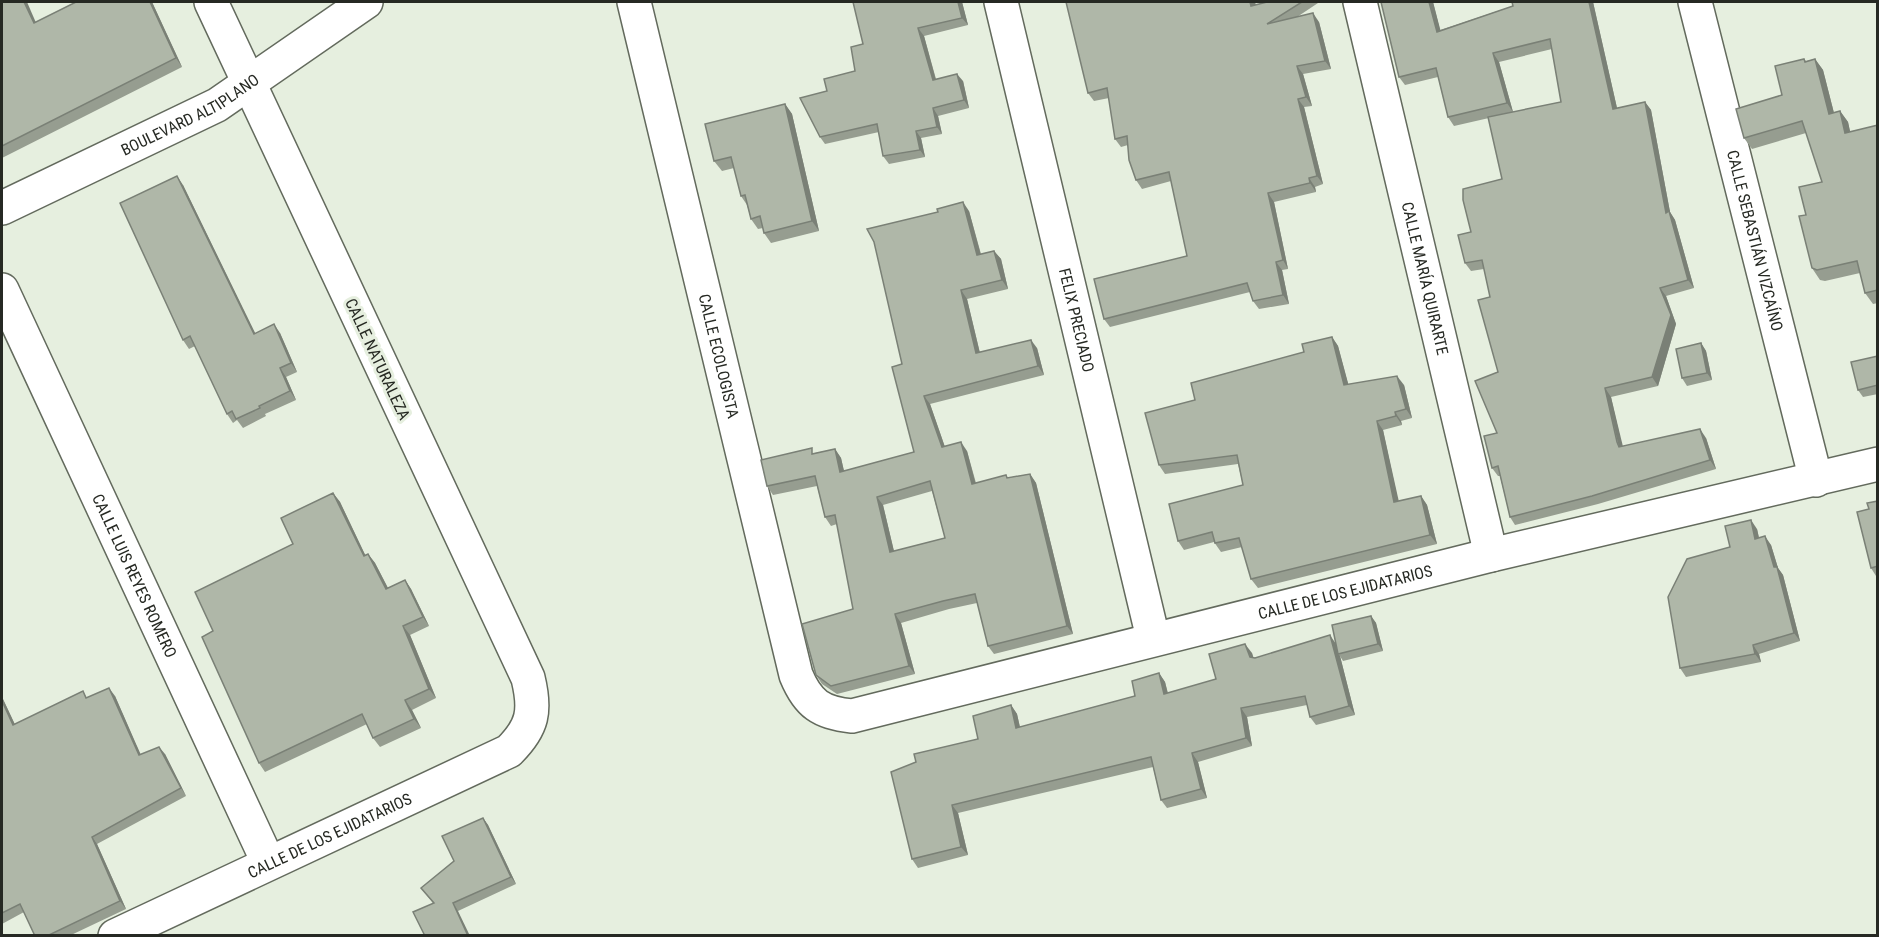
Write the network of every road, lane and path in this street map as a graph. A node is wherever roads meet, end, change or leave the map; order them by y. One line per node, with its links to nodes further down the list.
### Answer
1 (211, 2): 7 (street, CALLE NATURALEZA)
2 (366, 2): 7 (street, BOULEVARD ALTIPLANO)
3 (634, 2): 14 (street, CALLE ECOLOGISTA)
4 (1001, 2): 13 (street, FELIX PRECIADO)
5 (1360, 2): 12 (street, CALLE MARÍA QUIRARTE)
6 (1695, 2): 11 (street, CALLE SEBASTIÁN VIZCAÍNO)
7 (250, 85): 8 (street, BOULEVARD ALTIPLANO); 15 (street, CALLE NATURALEZA)
8 (2, 208)
9 (2, 290): 16 (street, CALLE LUIS REYES ROMERO)
10 (1878, 464): 11 (street, CALLE DE LOS EJIDATARIOS)
11 (1816, 480): 12 (street, CALLE DE LOS EJIDATARIOS)
12 (1491, 555): 13 (street, CALLE DE LOS EJIDATARIOS)
13 (1153, 638): 14 (street, CALLE DE LOS EJIDATARIOS)
14 (815, 705)
15 (531, 720): 16 (street, CALLE DE LOS EJIDATARIOS)
16 (268, 862): 17 (street, CALLE DE LOS EJIDATARIOS)
17 (115, 936)

